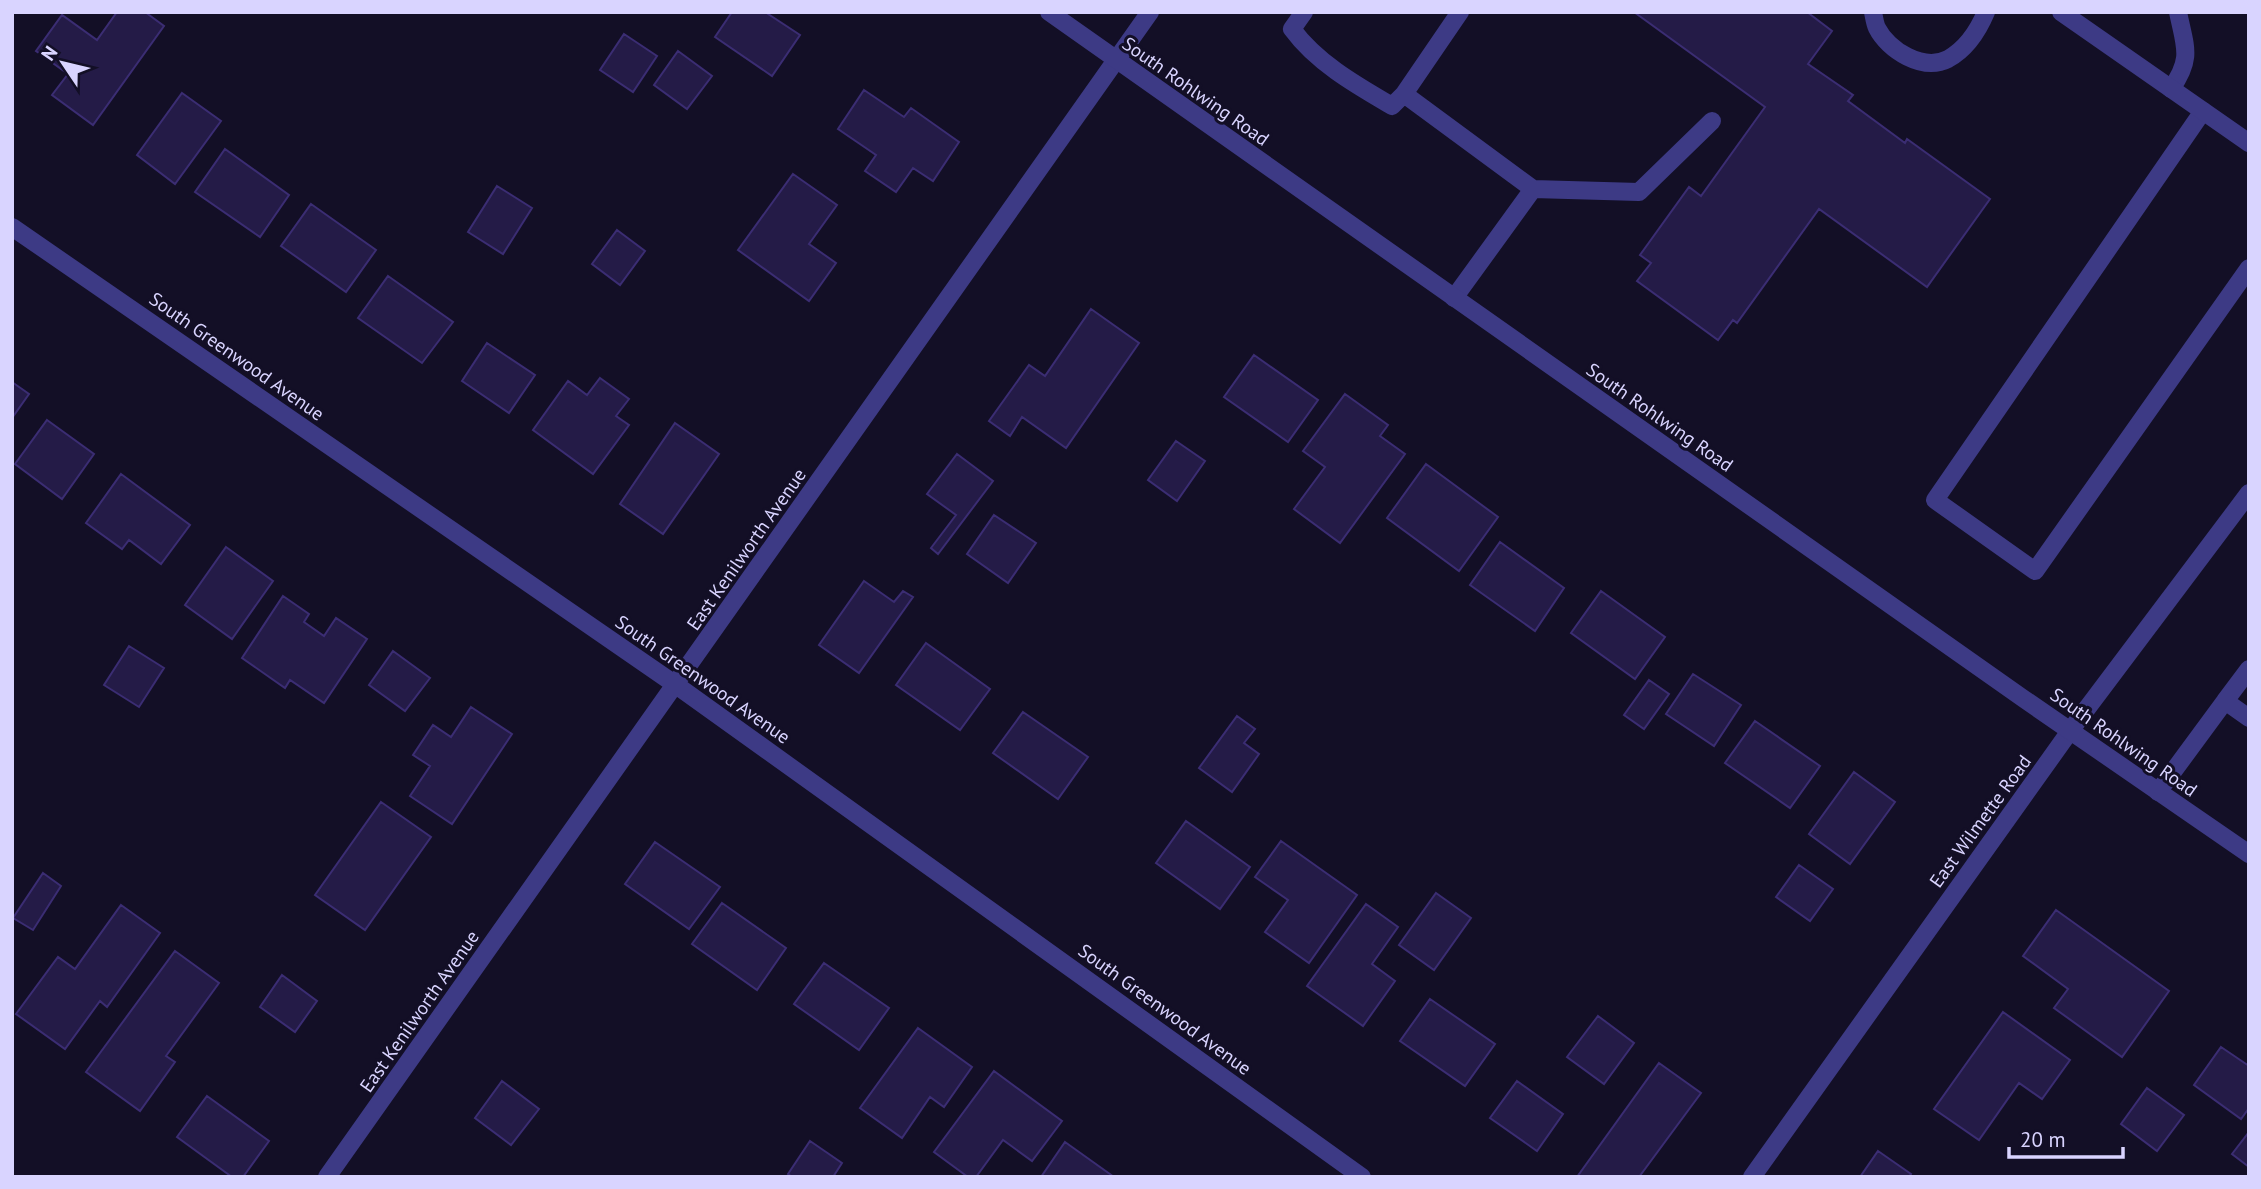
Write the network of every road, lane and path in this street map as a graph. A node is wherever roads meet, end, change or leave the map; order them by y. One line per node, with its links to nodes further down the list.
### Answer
1 (1049, 12): 9 (street, South Rohlwing Road)
2 (1150, 12): 9 (street, East Kenilworth Avenue)
3 (1304, 12): 11 (street)
4 (1460, 12): 11 (street)
5 (1873, 12): 6 (street)
6 (1986, 12)
7 (2062, 12): 10 (street)
8 (2178, 12): 10 (street)
9 (1116, 60): 18 (street, South Rohlwing Road); 21 (street, East Kenilworth Avenue)
10 (2171, 89): 12 (street)
11 (1404, 94): 15 (street)
12 (2203, 111): 14 (street); 17 (street)
13 (1712, 121): 15 (street)
14 (2249, 143)
15 (1533, 189): 18 (street)
16 (12, 227): 21 (street, South Greenwood Avenue)
17 (2249, 268)
18 (1454, 298): 24 (street, South Rohlwing Road)
19 (2249, 493): 24 (street, East Wilmette Road)
20 (2249, 669): 22 (street)
21 (676, 685): 27 (street, East Kenilworth Avenue); 28 (street, South Greenwood Avenue)
22 (2225, 701): 23 (street); 25 (street)
23 (2249, 718)
24 (2070, 731): 25 (street, South Rohlwing Road); 29 (street, East Wilmette Road)
25 (2158, 792): 26 (street, South Rohlwing Road)
26 (2249, 854)
27 (327, 1177)
28 (1362, 1177)
29 (1752, 1177)

